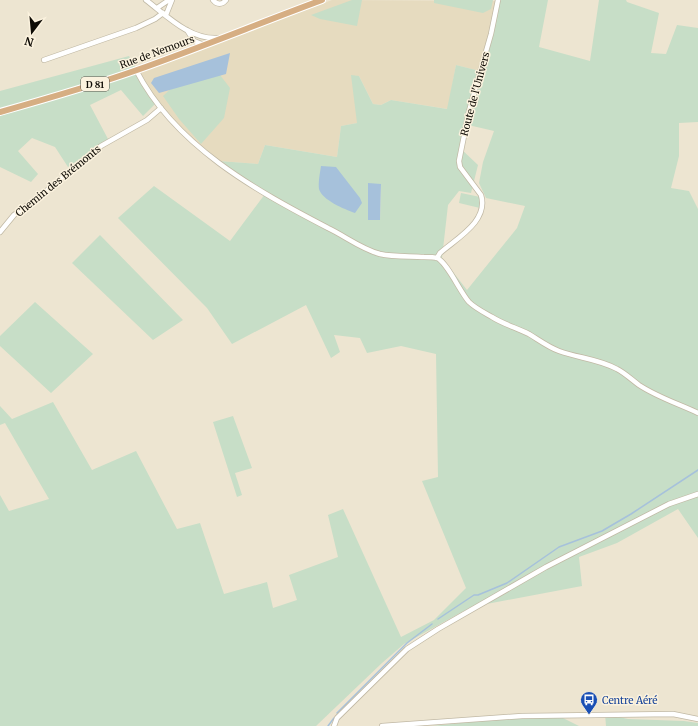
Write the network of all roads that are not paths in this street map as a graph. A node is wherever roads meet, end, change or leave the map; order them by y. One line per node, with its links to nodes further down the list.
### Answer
1 (146, 0): 8 (street)
2 (169, 0): 8 (street)
3 (172, 0): 9 (street)
4 (213, 0): 5 (street)
5 (226, 0)
6 (322, 0): 11 (main road, D 81)
7 (498, 0): 21 (street, Route de l'Univers)
8 (157, 8): 9 (street)
9 (164, 14): 10 (street); 16 (street)
10 (187, 30): 12 (street); 13 (street)
11 (228, 37): 12 (street); 14 (main road, Rue de Nemours / D 81)
12 (203, 38): 14 (street)
13 (194, 41): 14 (street); 15 (street)
14 (204, 45): 15 (main road, Rue de Nemours / D 81)
15 (189, 51): 17 (main road, Rue de Nemours / D 81)
16 (44, 60)
17 (136, 70): 18 (street); 19 (main road, Rue de Nemours / D 81)
18 (161, 108): 20 (street, Chemin des Brémonts); 21 (street)
19 (0, 112)
20 (0, 232)
21 (437, 258): 22 (street)
22 (698, 413)
23 (698, 494): 25 (street)
24 (698, 719): 26 (street)
25 (334, 726)
26 (382, 726)

